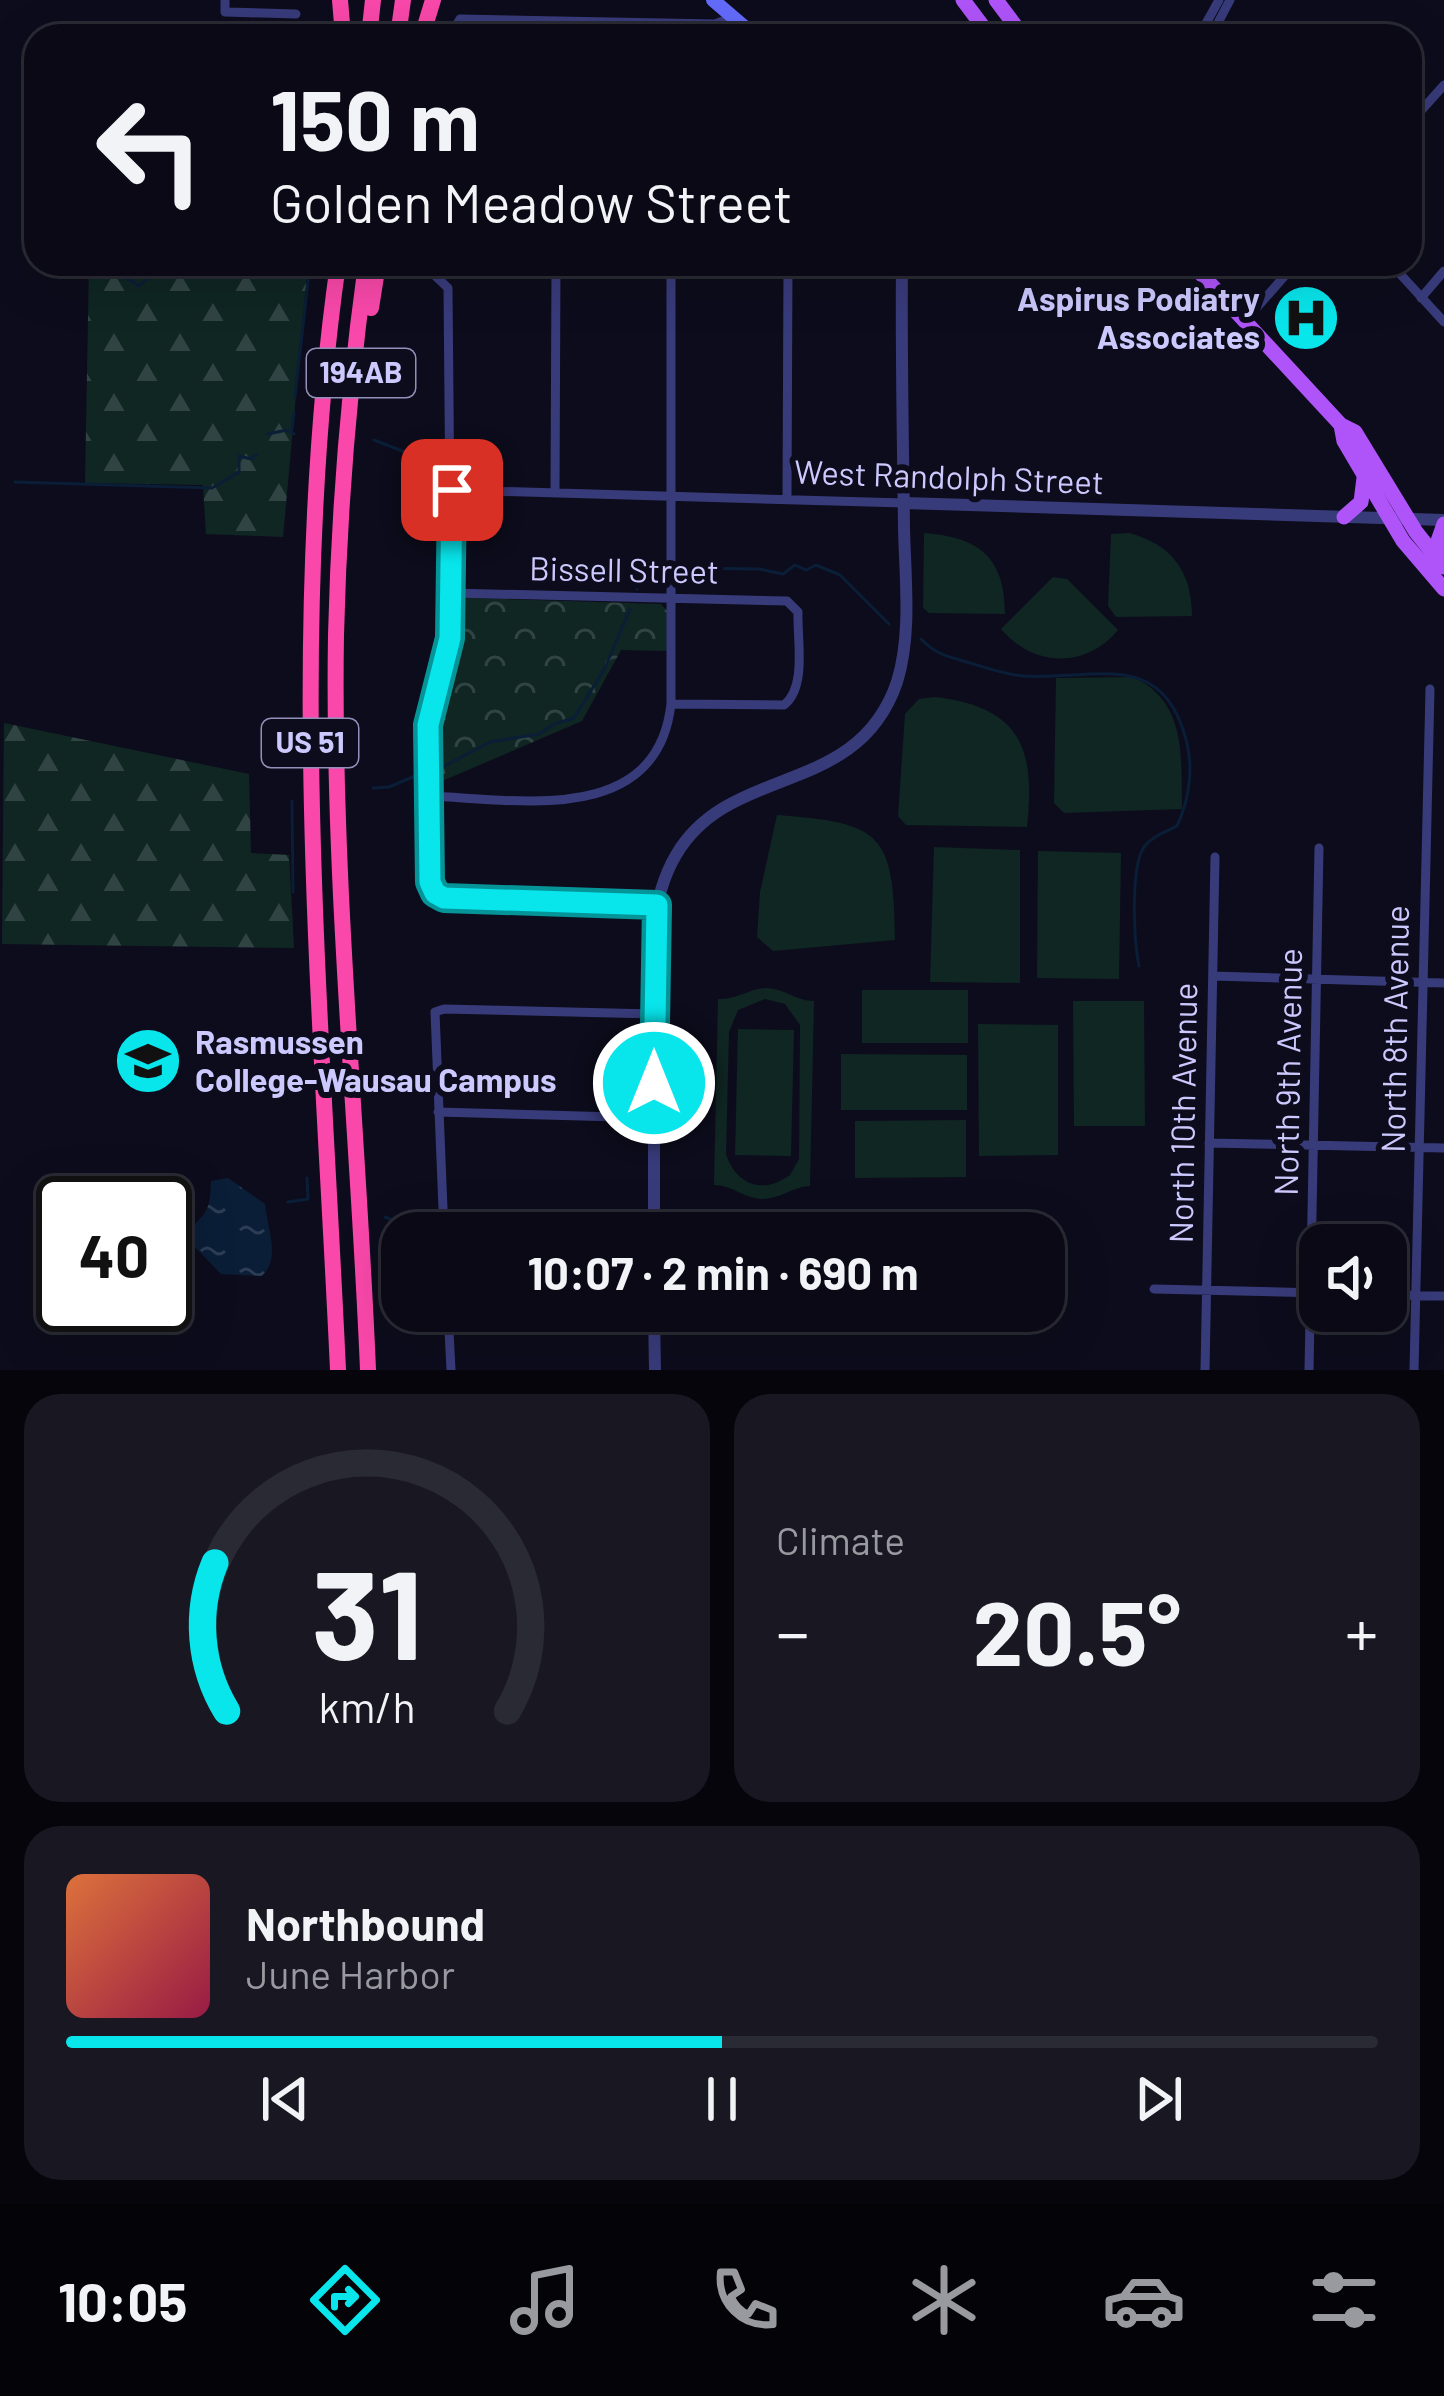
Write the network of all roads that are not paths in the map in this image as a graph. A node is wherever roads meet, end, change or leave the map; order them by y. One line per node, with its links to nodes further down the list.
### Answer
1 (713, 0): 5 (main road)
2 (963, 0): 11 (main road)
3 (225, 6): 4 (street)
4 (296, 14)
5 (733, 17): 7 (street); 10 (main road)
6 (556, 20): 7 (street); 8 (street); 9 (street)
7 (671, 23)
8 (454, 24)
9 (556, 24)
10 (741, 24)
11 (982, 24)
12 (1444, 85): 13 (street)
13 (1422, 110)
14 (1444, 271): 26 (street)
15 (334, 276): 74 (highway, US 51)
16 (364, 276): 31 (highway, US 51)
17 (376, 276): 31 (highway, 194AB)
18 (434, 276): 32 (street)
19 (556, 276): 33 (street)
20 (671, 276): 34 (street)
21 (788, 276): 35 (street)
22 (902, 276): 36 (street)
23 (1204, 276): 27 (main road)
24 (1284, 276): 27 (street)
25 (1402, 276): 26 (street)
26 (1421, 298): 28 (street)
27 (1246, 320): 29 (main road)
28 (1444, 322)
29 (1341, 425): 30 (main road); 38 (main road)
30 (1364, 475): 37 (main road); 38 (main road)
31 (345, 481): 75 (highway, US 51)
32 (452, 490): 33 (street, West Randolph Street); 43 (street)
33 (555, 493): 34 (street, West Randolph Street)
34 (673, 495): 35 (street, West Randolph Street); 44 (street)
35 (787, 499): 36 (street, West Randolph Street)
36 (904, 502): 37 (street, West Randolph Street); 50 (street)
37 (1344, 517): 38 (street, West Randolph Street)
38 (1398, 518): 39 (street, West Randolph Street); 41 (main road); 42 (main road)
39 (1444, 522): 40 (main road)
40 (1444, 557)
41 (1444, 567)
42 (1444, 590)
43 (452, 593): 44 (street, Bissell Street); 47 (street)
44 (672, 597): 46 (street); 46 (street, Bissell Street)
45 (1430, 688): 53 (street, North 8th Avenue)
46 (671, 704): 47 (street)
47 (428, 796): 50 (street)
48 (1319, 848): 52 (street, North 9th Avenue)
49 (1215, 857): 51 (street, North 10th Avenue)
50 (657, 905): 55 (street)
51 (1213, 976): 52 (street); 58 (street, North 10th Avenue)
52 (1318, 979): 53 (street); 59 (street, North 9th Avenue)
53 (1423, 982): 54 (street); 60 (street, North 8th Avenue)
54 (1444, 983)
55 (654, 1014): 56 (street); 57 (street)
56 (438, 1112): 57 (street); 62 (street)
57 (654, 1118): 63 (street)
58 (1209, 1143): 59 (street); 66 (street, North 10th Avenue)
59 (1314, 1145): 60 (street); 64 (street, North 9th Avenue)
60 (1419, 1148): 61 (street); 69 (street, North 8th Avenue)
61 (1444, 1148)
62 (443, 1212)
63 (654, 1212)
64 (1315, 1224)
65 (1154, 1289): 66 (street)
66 (1207, 1290): 67 (street); 78 (street, North 10th Avenue)
67 (1299, 1293)
68 (1407, 1295): 69 (street)
69 (1416, 1295): 70 (street); 80 (street, North 8th Avenue)
70 (1444, 1296)
71 (449, 1332): 76 (street)
72 (655, 1332): 77 (street)
73 (1312, 1332): 79 (street, North 9th Avenue)
74 (338, 1370)
75 (368, 1370)
76 (451, 1370)
77 (655, 1370)
78 (1204, 1370)
79 (1309, 1370)
80 (1414, 1370)

